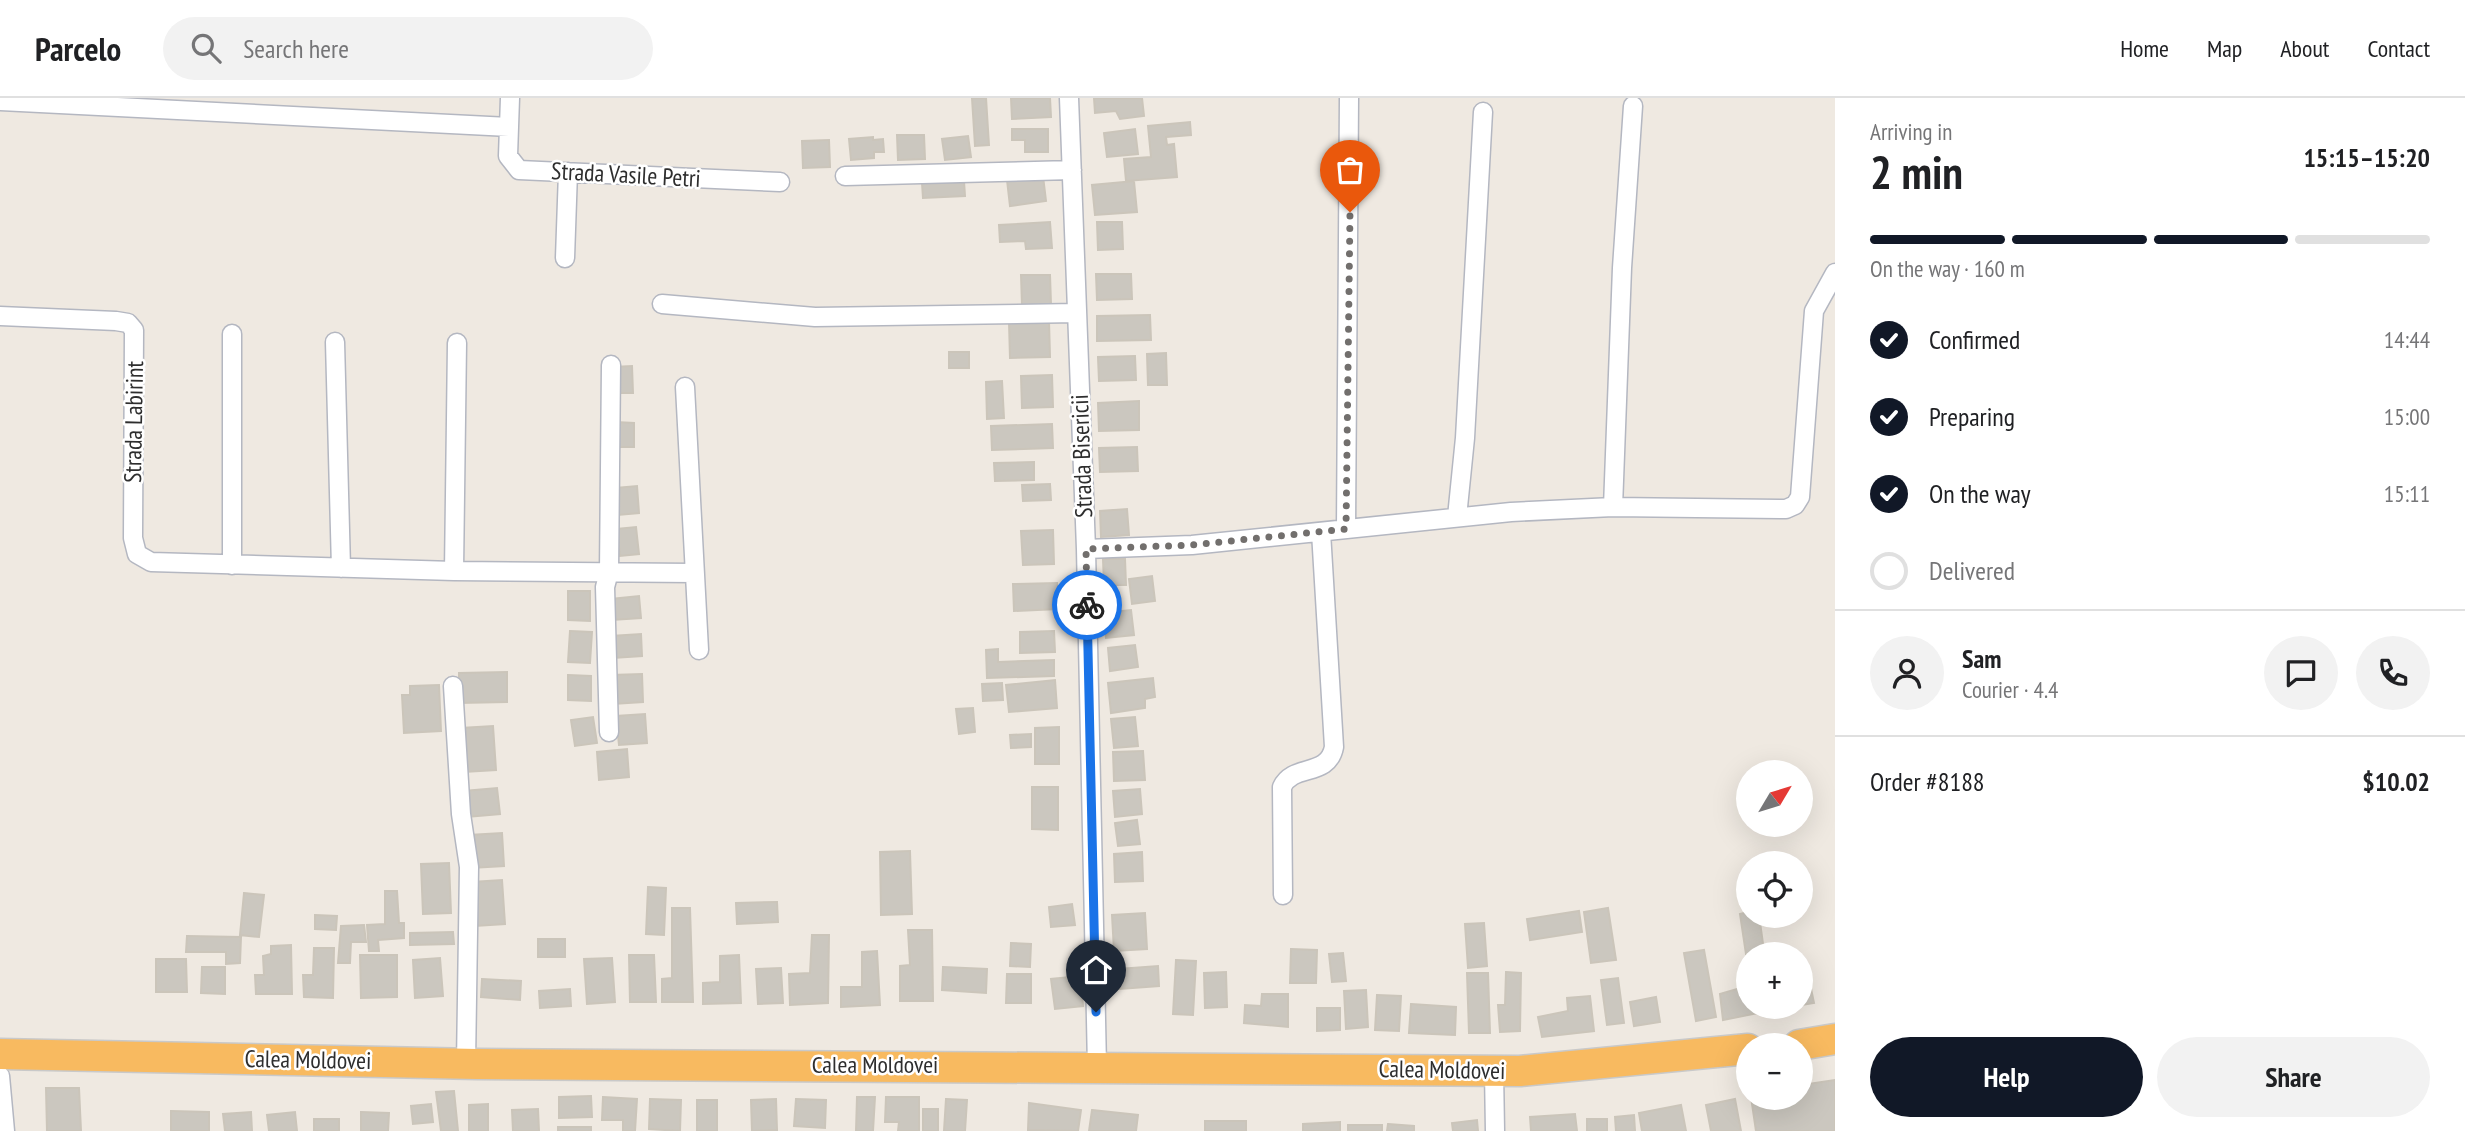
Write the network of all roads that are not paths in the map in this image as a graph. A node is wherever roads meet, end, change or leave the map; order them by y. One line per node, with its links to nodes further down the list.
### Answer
1 (510, 98): 8 (street, Strada Vasile Petri)
2 (1069, 98): 9 (street, Strada Bisericii)
3 (1349, 98): 25 (street)
4 (0, 101): 5 (street)
5 (45, 101): 8 (street)
6 (1633, 106): 23 (street)
7 (1483, 112): 24 (street)
8 (509, 127): 10 (street, Strada Vasile Petri)
9 (1072, 170): 11 (street); 16 (street, Strada Bisericii)
10 (568, 172): 12 (street, Strada Vasile Petri); 13 (street)
11 (845, 176)
12 (780, 182)
13 (565, 258)
14 (1835, 274): 23 (street)
15 (662, 304): 16 (street)
16 (1077, 313): 27 (street, Strada Bisericii)
17 (0, 316): 28 (street, Strada Labirint)
18 (232, 334): 28 (street)
19 (335, 342): 29 (street)
20 (457, 343): 30 (street)
21 (611, 365): 31 (street)
22 (685, 387): 32 (street)
23 (1613, 507): 24 (street)
24 (1457, 517): 25 (street)
25 (1346, 529): 26 (street)
26 (1321, 532): 27 (street); 36 (street)
27 (1086, 549): 42 (street, Strada Bisericii)
28 (232, 565): 29 (street, Strada Labirint)
29 (341, 568): 30 (street, Strada Labirint)
30 (454, 571): 31 (street, Strada Labirint)
31 (609, 572): 32 (street, Strada Labirint); 35 (street)
32 (694, 573): 33 (street)
33 (698, 650)
34 (453, 686): 41 (street)
35 (609, 732)
36 (1283, 895)
37 (1835, 1039): 38 (highway)
38 (1813, 1043)
39 (1736, 1050): 43 (highway, Calea Moldovei)
40 (0, 1054): 41 (highway, Calea Moldovei)
41 (466, 1063): 42 (highway, Calea Moldovei)
42 (1097, 1066): 43 (highway, Calea Moldovei)
43 (1494, 1071): 46 (street)
44 (0, 1076): 45 (street)
45 (5, 1131)
46 (1495, 1131)

